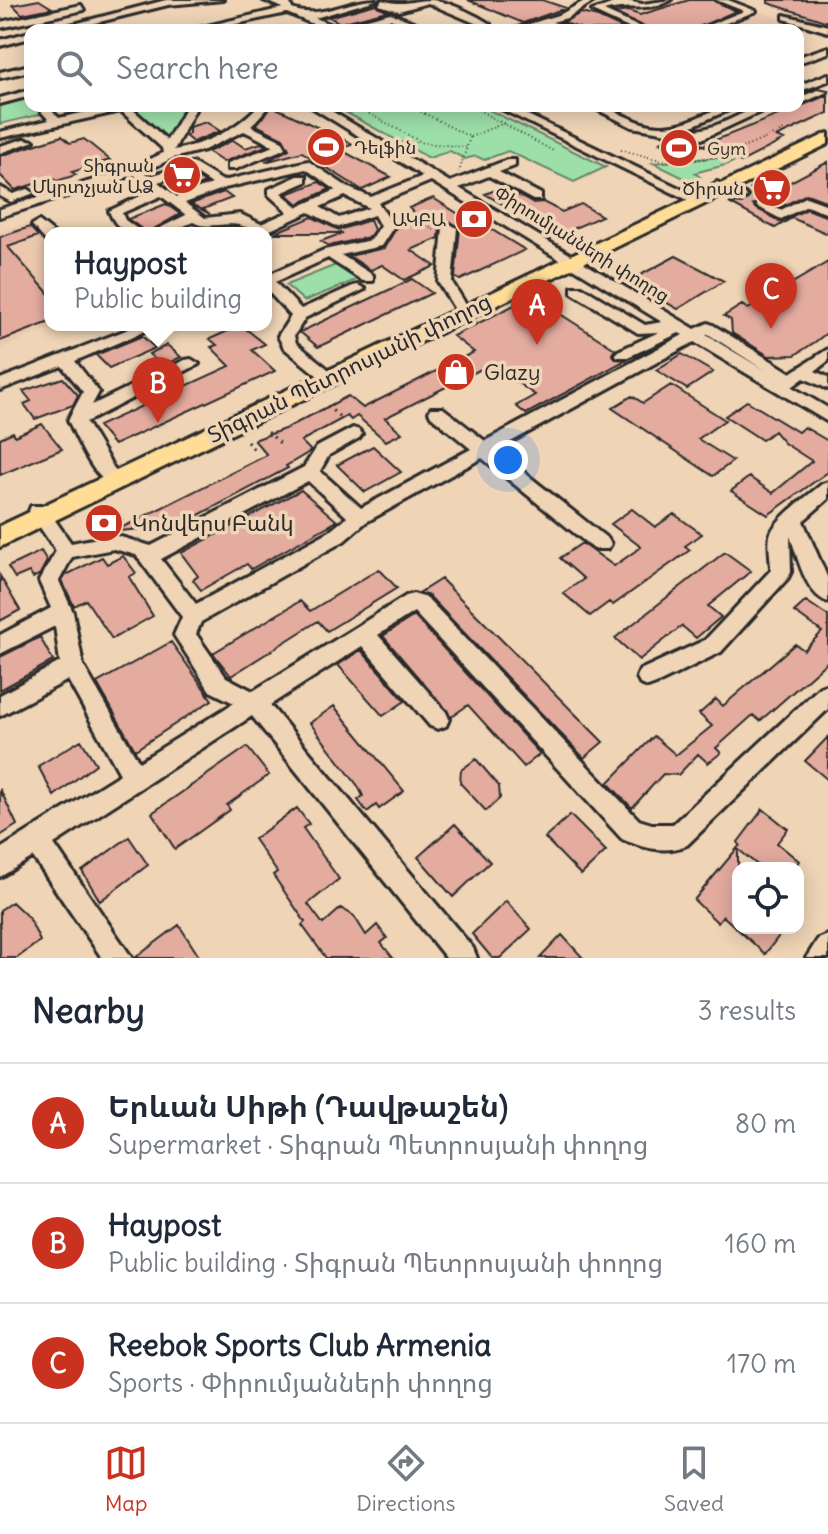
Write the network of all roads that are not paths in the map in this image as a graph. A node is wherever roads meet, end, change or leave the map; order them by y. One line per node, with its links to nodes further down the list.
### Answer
1 (219, 0): 15 (street)
2 (267, 0): 9 (street)
3 (374, 0): 4 (street); 12 (street)
4 (429, 0): 20 (street)
5 (589, 0): 11 (street)
6 (667, 0): 10 (street)
7 (720, 0): 25 (street)
8 (81, 8): 26 (street)
9 (288, 10): 12 (street); 16 (street)
10 (596, 11): 11 (street); 24 (street)
11 (564, 16): 14 (street)
12 (309, 17): 17 (street)
13 (787, 17): 27 (street)
14 (543, 22): 22 (street); 23 (street)
15 (80, 24)
16 (223, 24)
17 (324, 24)
18 (359, 24): 19 (street)
19 (412, 24)
20 (485, 24): 21 (street)
21 (494, 24)
22 (536, 24)
23 (551, 24)
24 (627, 24)
25 (717, 24)
26 (0, 25)
27 (828, 30): 28 (street)
28 (804, 36)
29 (24, 37): 30 (street)
30 (0, 43)
31 (828, 50): 32 (street)
32 (804, 58)
33 (24, 69): 34 (street)
34 (0, 75)
35 (828, 77): 36 (street)
36 (804, 84)
37 (804, 86): 38 (street)
38 (825, 93): 40 (street)
39 (24, 95): 41 (street)
40 (804, 100)
41 (0, 101)
42 (47, 112): 54 (street)
43 (99, 112): 54 (street)
44 (130, 112): 61 (street)
45 (189, 112): 61 (street)
46 (258, 112): 55 (street)
47 (325, 112): 67 (street, Փիրումյանների փողոց)
48 (508, 112): 53 (street)
49 (522, 112): 53 (street)
50 (608, 112): 56 (street)
51 (719, 112): 56 (street)
52 (753, 112): 56 (street)
53 (514, 116): 78 (street)
54 (57, 122): 57 (street)
55 (244, 127): 61 (street); 63 (street)
56 (675, 131)
57 (0, 135)
58 (828, 135): 71 (main road, Տիգրան Պետրոսյանի փողոց)
59 (28, 141): 60 (street)
60 (0, 150)
61 (168, 151): 64 (street)
62 (511, 163): 65 (street)
63 (232, 166)
64 (136, 171): 68 (street); 75 (street)
65 (491, 172): 70 (street); 76 (street)
66 (320, 174): 69 (street); 74 (street); 82 (street)
67 (434, 176): 70 (street, Փիրումյանների փողոց); 80 (street)
68 (148, 181): 69 (street); 73 (street)
69 (221, 185): 79 (street)
70 (452, 186): 93 (street, Փիրումյանների փողոց)
71 (720, 187): 77 (street); 78 (main road, Տիգրան Պետրոսյանի փողոց)
72 (0, 191): 75 (street)
73 (162, 191): 79 (street); 87 (street)
74 (345, 191): 80 (street); 82 (street)
75 (55, 196): 84 (street)
76 (537, 197)
77 (741, 197)
78 (695, 199): 93 (main road, Տիգրան Պետրոսյանի փողոց)
79 (175, 202): 85 (street)
80 (374, 206): 82 (street); 94 (street)
81 (762, 206): 83 (street)
82 (303, 210): 90 (street)
83 (828, 210)
84 (0, 213)
85 (195, 216): 88 (street); 89 (street)
86 (39, 225): 92 (street)
87 (127, 227)
88 (170, 227)
89 (253, 227)
90 (267, 227)
91 (450, 228): 98 (street)
92 (44, 230)
93 (568, 249): 98 (main road, Տիգրան Պետրոսյանի փողոց); 101 (street, Փիրումյանների փողոց); 106 (main road, Տիգրան Պետրոսյանի փողոց)
94 (329, 253): 95 (street); 99 (street)
95 (272, 278)
96 (272, 287): 99 (street)
97 (577, 290): 101 (street)
98 (461, 308): 106 (main road, Տիգրան Պետրոսյանի փողոց)
99 (299, 315): 106 (street)
100 (131, 331): 104 (street)
101 (680, 331): 102 (street); 107 (street); 114 (street)
102 (623, 354)
103 (828, 354): 107 (street)
104 (66, 360): 109 (street); 112 (street)
105 (191, 364): 112 (street)
106 (328, 375): 116 (main road, Տիգրան Պետրոսյանի փողոց); 118 (main road, Տիգրան Պետրոսյանի փողոց)
107 (791, 380): 108 (street); 111 (street)
108 (828, 384)
109 (0, 385)
110 (437, 412): 114 (street)
111 (828, 416)
112 (76, 420): 116 (street)
113 (348, 427): 115 (street)
114 (485, 450): 119 (street); 123 (street)
115 (310, 472): 119 (street); 125 (street)
116 (110, 477): 118 (main road, Տիգրան Պետրոսյանի փողոց)
117 (828, 489): 120 (street)
118 (40, 514): 121 (main road, Տիգրան Պետրոսյանի փողոց); 122 (main road, Տիգրան Պետրոսյանի փողոց); 124 (street)
119 (359, 517): 128 (street)
120 (793, 519): 126 (street); 132 (street)
121 (0, 529)
122 (0, 537)
123 (601, 544)
124 (66, 551): 125 (street); 127 (street)
125 (148, 557): 128 (street)
126 (828, 594)
127 (63, 612): 130 (street); 131 (street)
128 (193, 616): 134 (street)
129 (364, 633): 133 (street); 134 (street); 136 (street)
130 (0, 645)
131 (72, 667): 135 (street); 137 (street)
132 (648, 677)
133 (828, 694)
134 (255, 703): 137 (street); 142 (street)
135 (0, 706)
136 (438, 719)
137 (136, 779): 138 (street)
138 (38, 842): 139 (street); 141 (street)
139 (0, 864)
140 (828, 949): 143 (street)
141 (118, 958)
142 (463, 958)
143 (820, 958)

